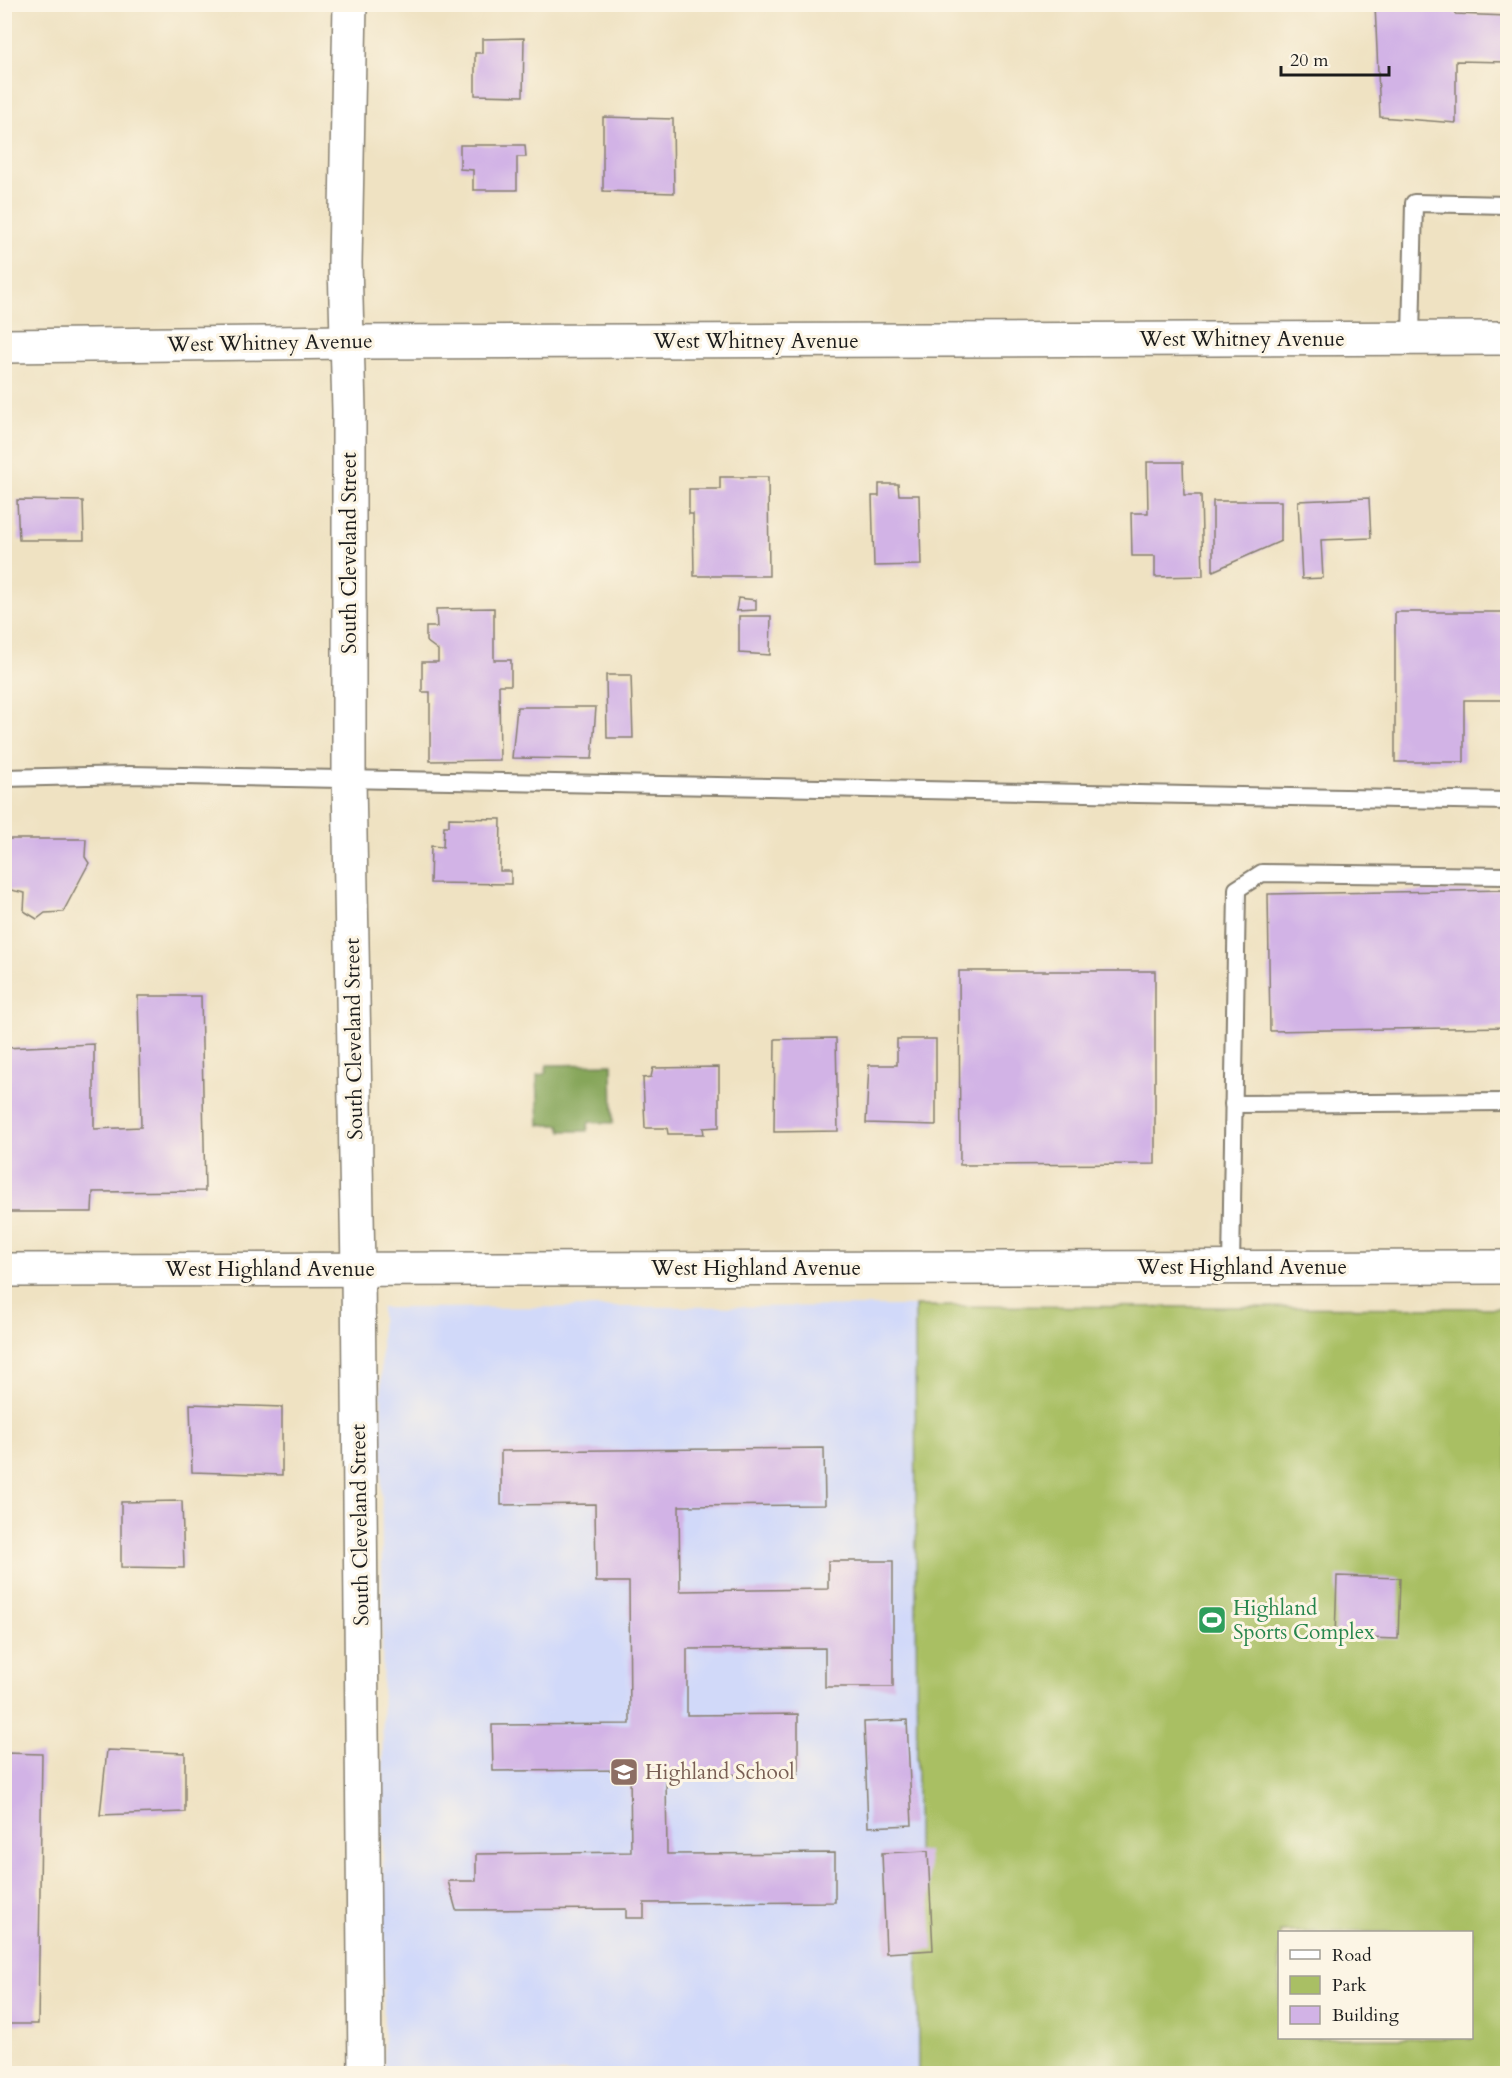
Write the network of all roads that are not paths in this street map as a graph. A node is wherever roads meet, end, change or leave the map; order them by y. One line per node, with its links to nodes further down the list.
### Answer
1 (350, 4): 5 (street, South Cleveland Street)
2 (1508, 205): 3 (lane)
3 (1411, 339): 4 (street, West Whitney Avenue); 5 (street, West Whitney Avenue)
4 (1508, 339)
5 (346, 342): 6 (street, West Whitney Avenue); 8 (street, South Cleveland Street)
6 (4, 346)
7 (4, 778): 8 (lane)
8 (350, 780): 9 (lane); 15 (street, South Cleveland Street)
9 (1508, 801)
10 (1508, 876): 12 (lane)
11 (1508, 1102): 12 (lane)
12 (1233, 1104): 14 (lane)
13 (1508, 1267): 14 (street, West Highland Avenue)
14 (1231, 1268): 15 (street, West Highland Avenue)
15 (358, 1269): 16 (street, West Highland Avenue); 17 (street, South Cleveland Street)
16 (4, 1270)
17 (365, 2073)

